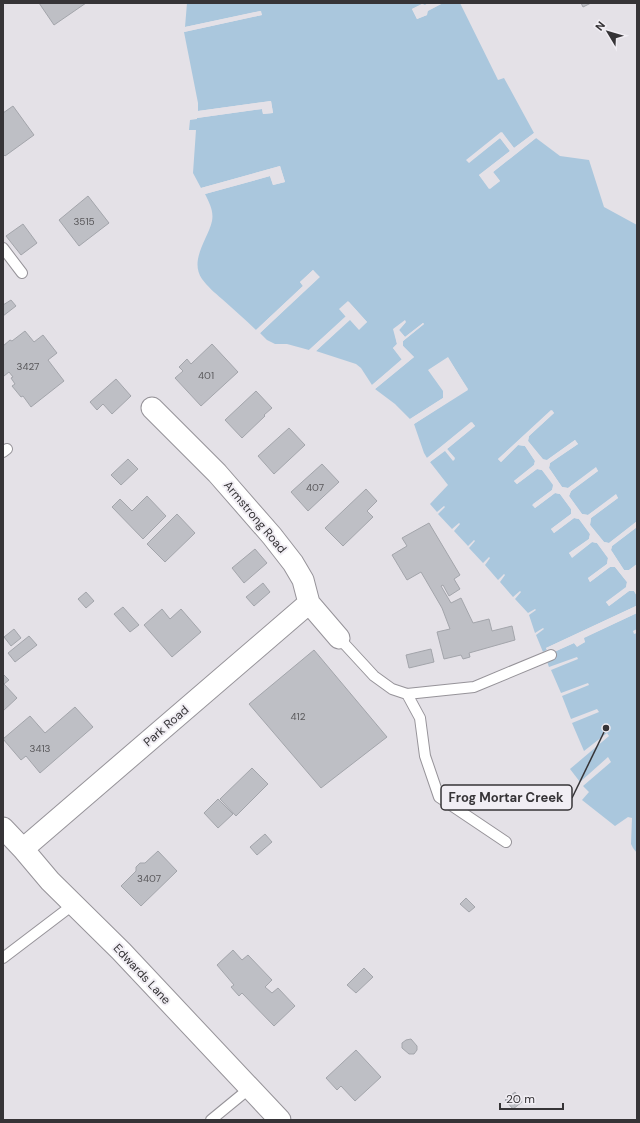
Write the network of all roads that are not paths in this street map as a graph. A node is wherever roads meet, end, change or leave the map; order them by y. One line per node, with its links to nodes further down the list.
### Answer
1 (3, 248): 2 (lane)
2 (22, 273)
3 (152, 408): 4 (street, Armstrong Road)
4 (309, 603): 5 (street, Armstrong Road); 10 (street, Park Road)
5 (339, 638): 7 (lane)
6 (551, 655): 7 (lane)
7 (407, 694): 9 (lane)
8 (3, 828): 10 (street, Edwards Lane)
9 (506, 842)
10 (23, 849): 11 (street, Edwards Lane)
11 (74, 904): 12 (lane); 13 (street, Edwards Lane)
12 (3, 958)
13 (250, 1088): 14 (lane); 15 (street, Edwards Lane)
14 (211, 1120)
15 (280, 1120)

